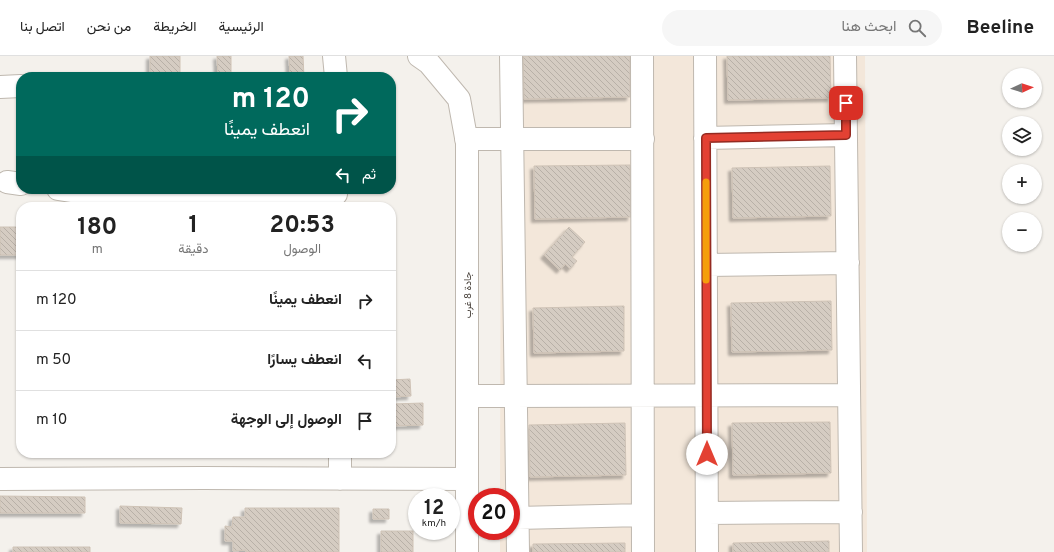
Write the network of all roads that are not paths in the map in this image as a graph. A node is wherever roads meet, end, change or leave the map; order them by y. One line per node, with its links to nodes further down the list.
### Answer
1 (334, 56): 7 (street)
2 (419, 56): 12 (street, جادة 8 غرب)
3 (511, 56): 13 (street)
4 (642, 56): 14 (street)
5 (705, 56): 11 (street)
6 (845, 56): 10 (street)
7 (336, 72)
8 (16, 86): 9 (street)
9 (0, 87)
10 (846, 135): 11 (street); 17 (street)
11 (706, 138): 18 (street)
12 (466, 139): 13 (street); 20 (street, جادة 8 غرب)
13 (512, 139): 14 (street); 23 (street)
14 (643, 139): 21 (street)
15 (90, 194): 16 (street)
16 (336, 197)
17 (848, 263): 18 (street); 19 (street)
18 (706, 265): 22 (street)
19 (849, 395): 22 (street); 29 (street)
20 (467, 396): 23 (street); 27 (street, جادة 8 غرب)
21 (643, 396): 22 (street); 23 (street); 31 (street)
22 (706, 396): 30 (street)
23 (516, 397): 28 (street)
24 (340, 458): 26 (street)
25 (0, 479): 26 (street)
26 (340, 479): 27 (street)
27 (467, 479): 34 (street, جادة 8 غرب)
28 (517, 488)
29 (851, 512): 30 (street); 38 (street)
30 (707, 513): 37 (street)
31 (643, 515): 32 (street); 36 (street)
32 (520, 518)
33 (518, 540): 35 (street)
34 (467, 552)
35 (518, 552)
36 (643, 552)
37 (707, 552)
38 (852, 552)

